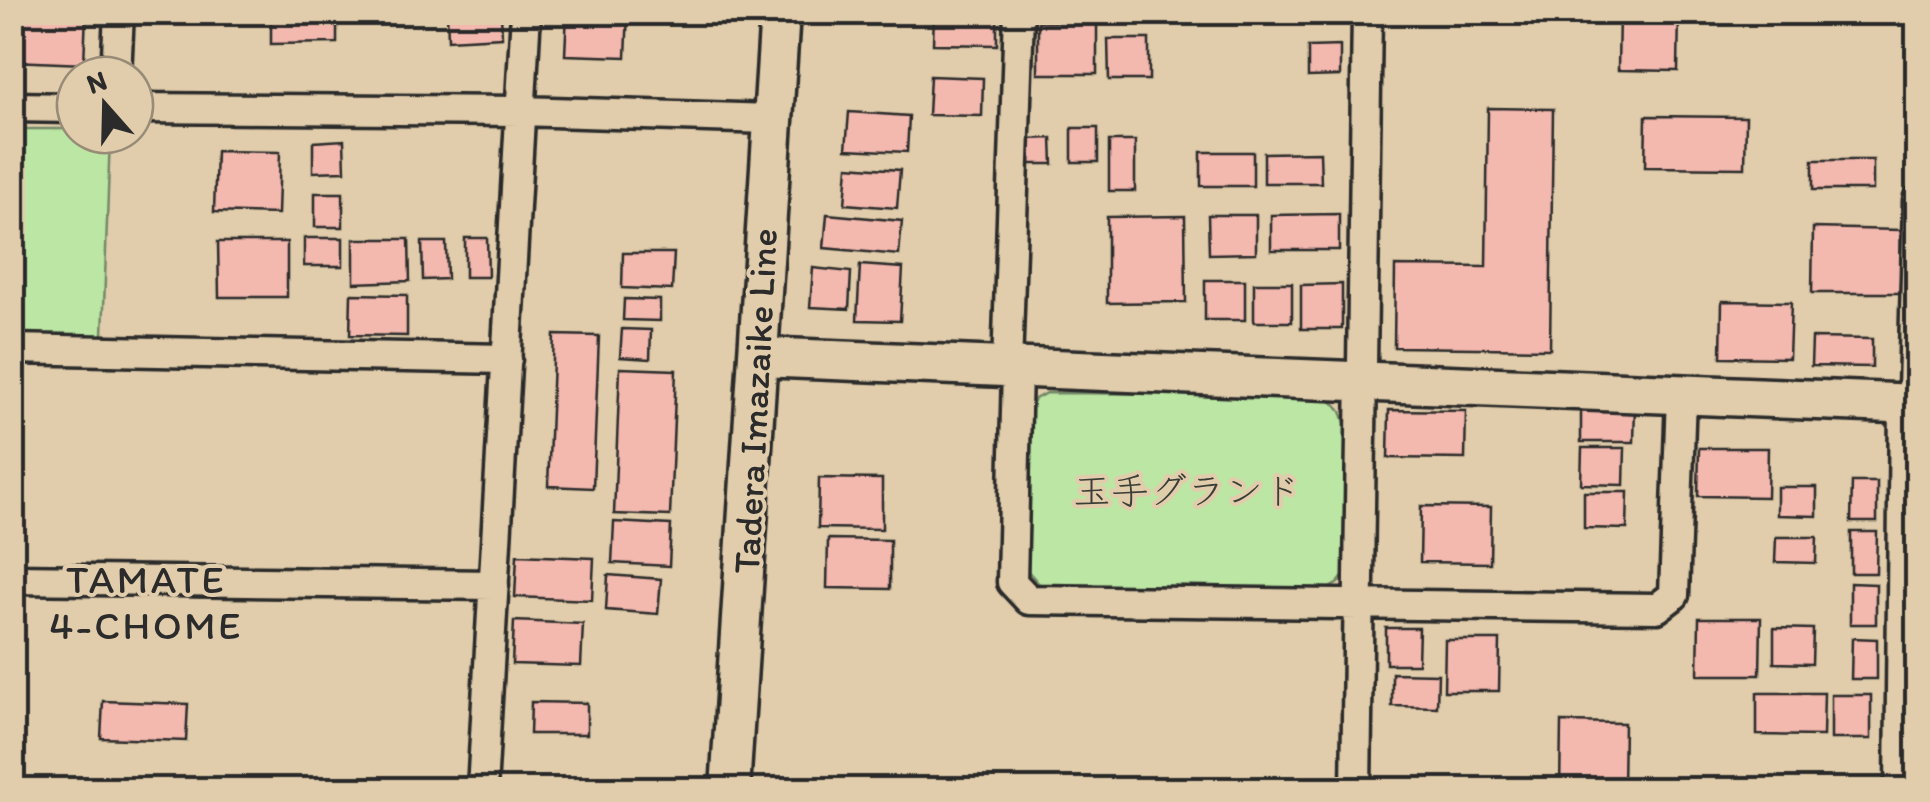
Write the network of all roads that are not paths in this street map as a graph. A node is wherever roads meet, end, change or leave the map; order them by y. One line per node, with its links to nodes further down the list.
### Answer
1 (120, 12): 6 (street)
2 (526, 12): 10 (street)
3 (780, 12): 11 (street, Tadera Imazaike Line)
4 (1019, 12): 16 (street)
5 (1367, 12): 17 (street)
6 (117, 55)
7 (12, 108): 8 (street)
8 (55, 108)
9 (155, 108): 10 (street)
10 (520, 111): 11 (street); 15 (street)
11 (771, 118): 14 (street, Tadera Imazaike Line)
12 (1918, 200): 19 (street)
13 (12, 349): 15 (street)
14 (759, 358): 16 (street); 25 (street, Tadera Imazaike Line)
15 (507, 359): 21 (street)
16 (1012, 368): 17 (street); 22 (street)
17 (1362, 382): 18 (street); 22 (street)
18 (1681, 395): 19 (street); 22 (street)
19 (1911, 404): 23 (street)
20 (12, 579): 21 (street)
21 (494, 585): 24 (street)
22 (1358, 604): 26 (street)
23 (1909, 690): 27 (street)
24 (482, 790)
25 (730, 790)
26 (1356, 790)
27 (1900, 790)

